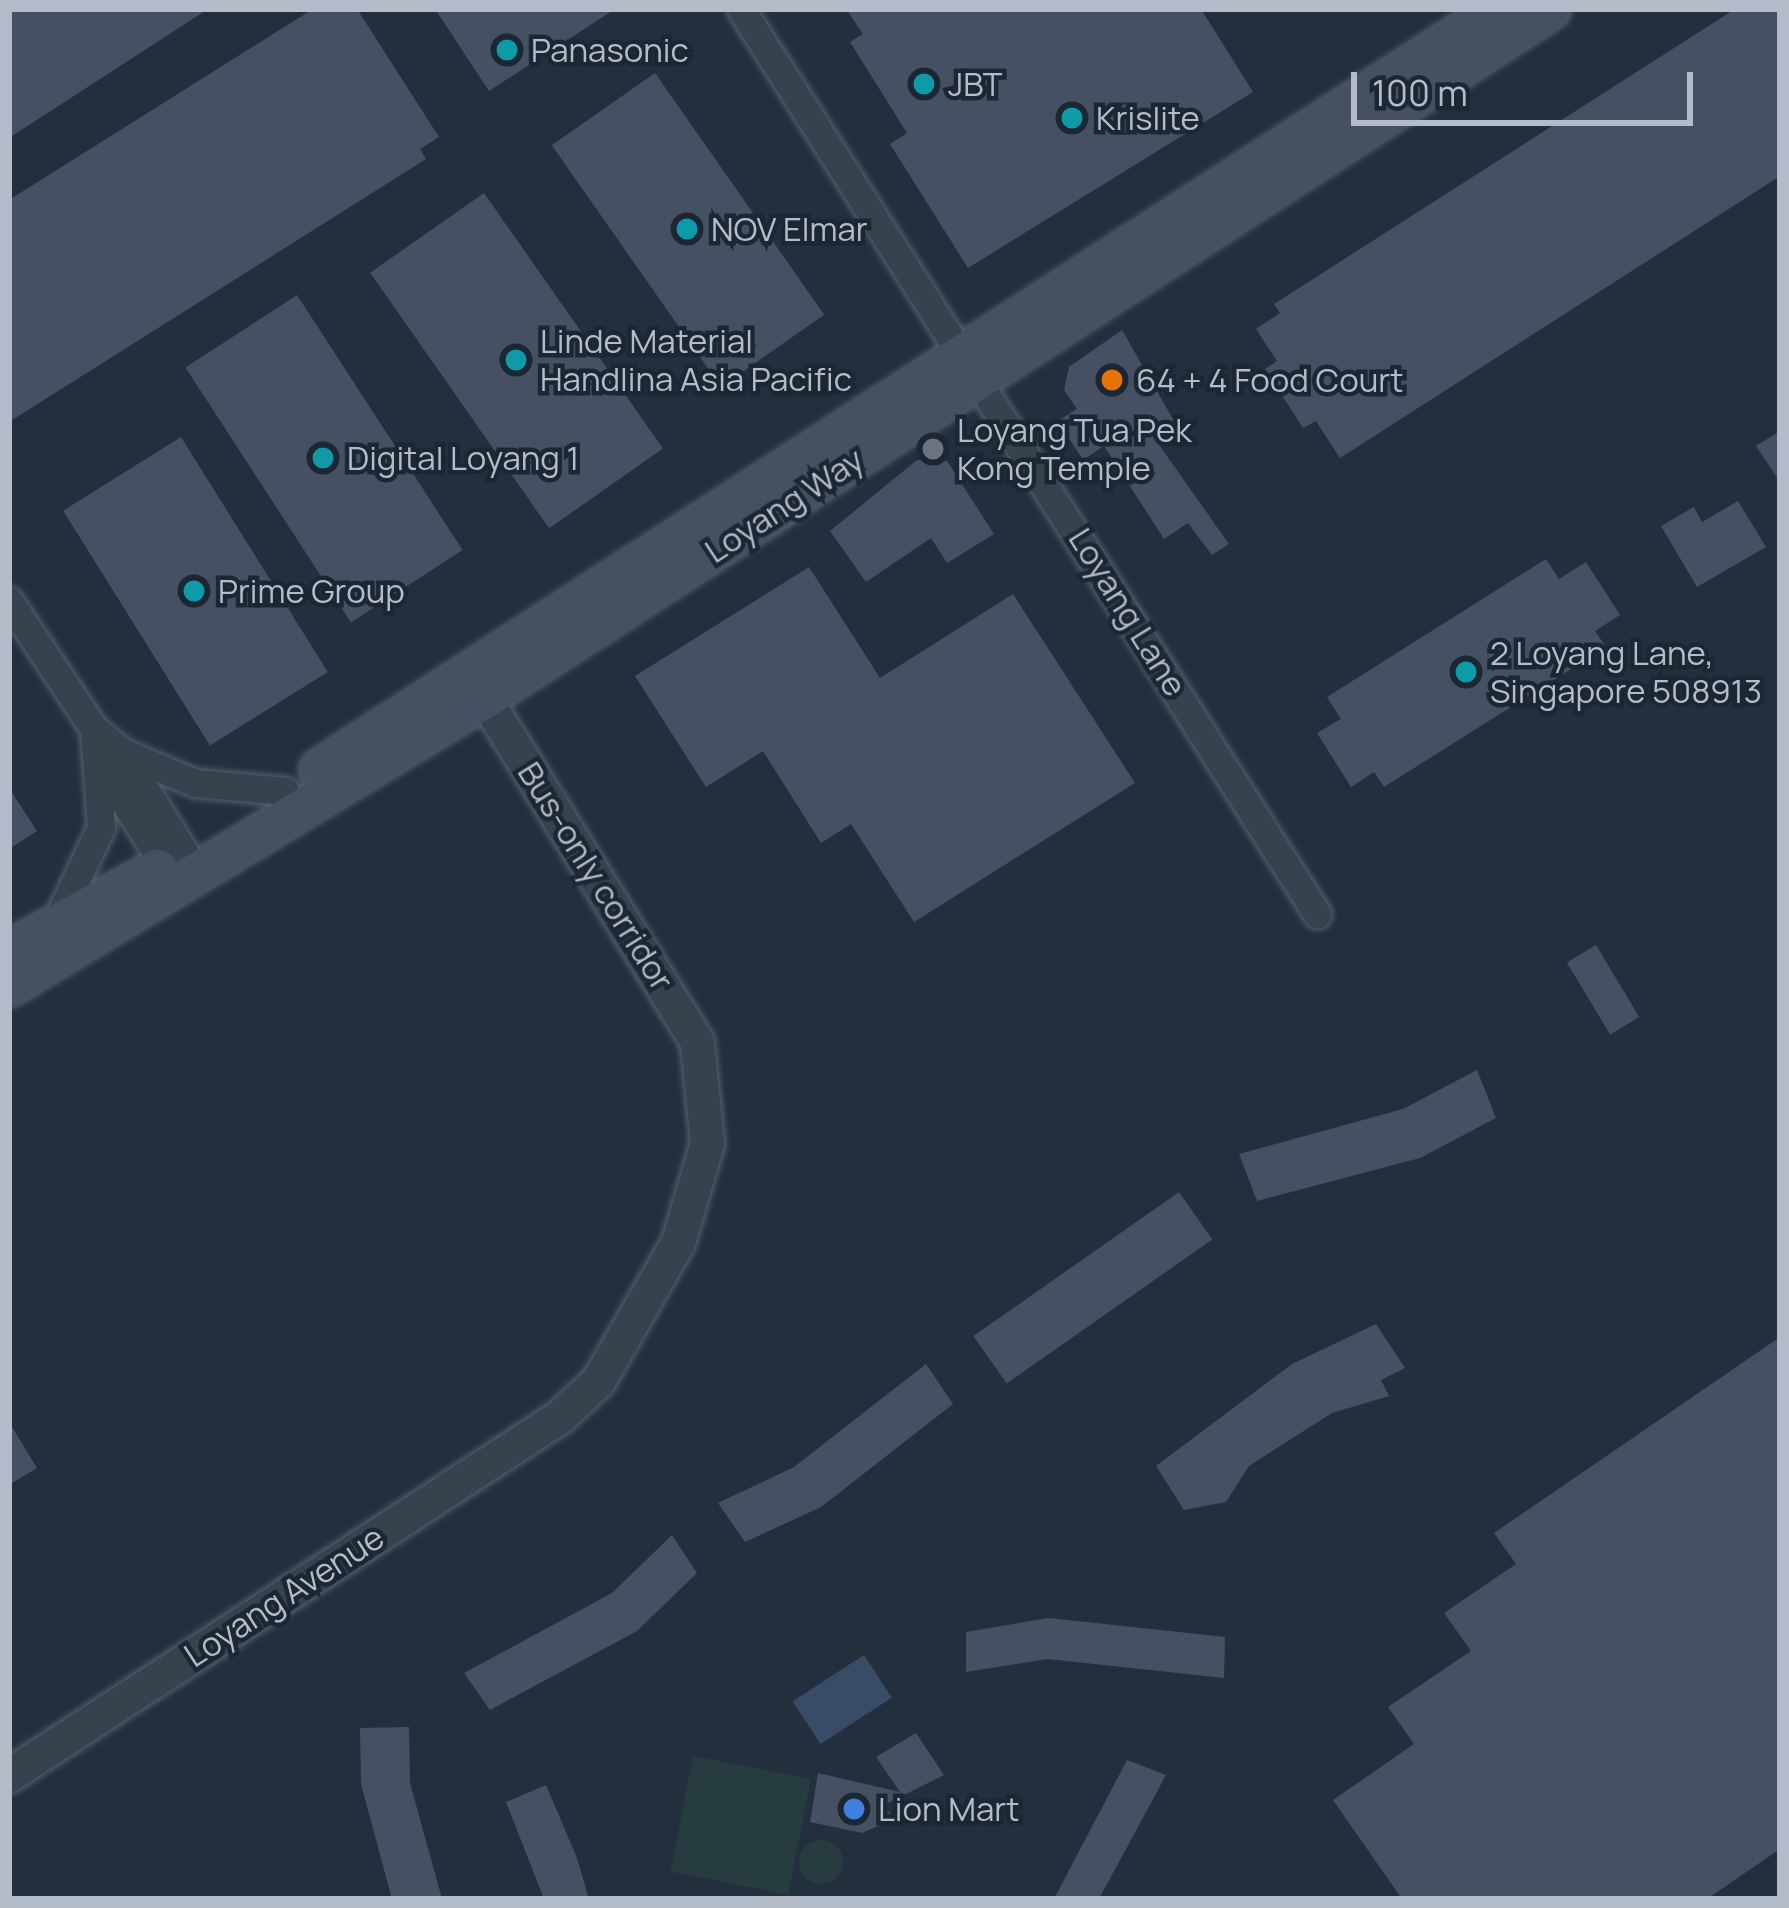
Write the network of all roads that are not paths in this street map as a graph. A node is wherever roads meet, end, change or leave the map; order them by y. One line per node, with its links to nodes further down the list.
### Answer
1 (741, 9): 4 (street, Loyang Lane)
2 (1497, 9): 4 (main road, Loyang Way)
3 (1550, 9): 4 (main road, Loyang Way)
4 (972, 367): 6 (main road, Loyang Way); 7 (main road, Loyang Way); 12 (street, Loyang Lane)
5 (9, 601): 9 (street)
6 (533, 667): 7 (main road, Loyang Way); 8 (street)
7 (477, 685): 8 (street, Bus-only corridor); 10 (main road, Loyang Way); 11 (main road, Loyang Way)
8 (517, 748): 16 (street, Bus-only corridor)
9 (112, 758): 10 (street); 11 (street); 13 (street)
10 (286, 790): 11 (main road, Loyang Way)
11 (181, 869): 13 (main road, Loyang Way); 15 (main road, Loyang Way)
12 (1317, 914)
13 (48, 929): 14 (main road, Loyang Way)
14 (9, 950)
15 (9, 986)
16 (559, 1417): 17 (street, Loyang Avenue)
17 (9, 1774)

